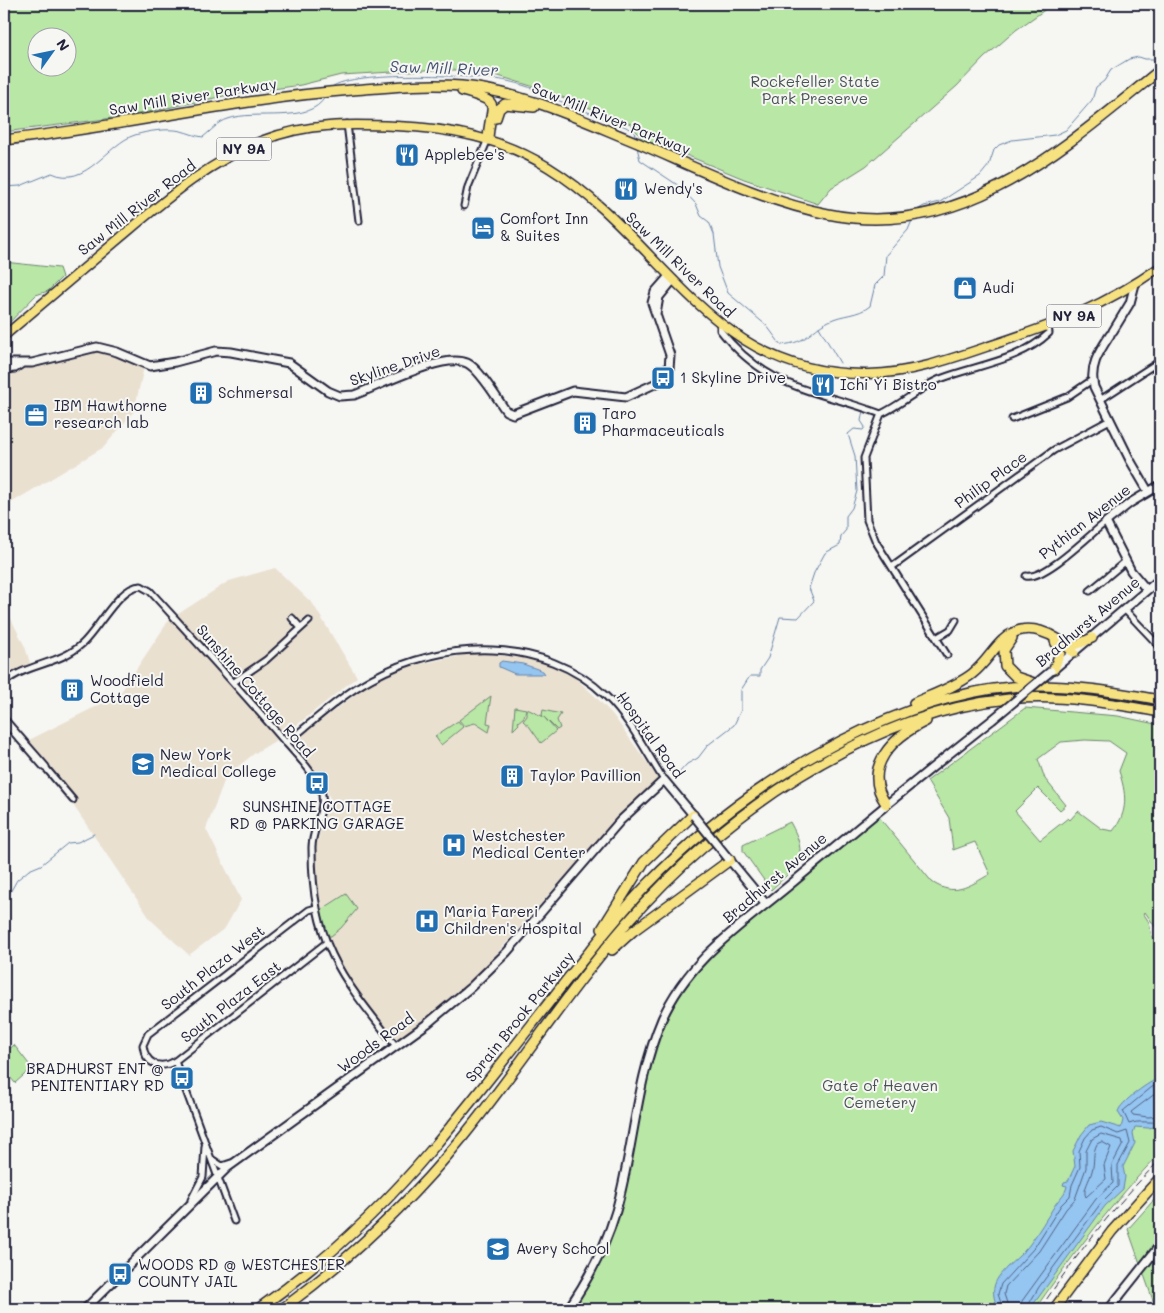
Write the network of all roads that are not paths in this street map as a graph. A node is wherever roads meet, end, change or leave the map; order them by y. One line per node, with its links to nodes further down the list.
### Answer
1 (1160, 70): 12 (highway, Saw Mill River Parkway)
2 (1160, 77): 12 (highway, Saw Mill River Parkway)
3 (462, 91): 4 (highway, Saw Mill River Parkway); 5 (highway, Saw Mill River Parkway); 7 (highway)
4 (326, 94): 8 (highway, Saw Mill River Parkway); 9 (highway, Saw Mill River Parkway); 10 (highway, Saw Mill River Parkway)
5 (534, 107): 7 (highway); 10 (highway, Saw Mill River Parkway)
6 (347, 124): 7 (main road, Saw Mill River Road / NY 9A); 13 (street); 19 (main road, Saw Mill River Road / NY 9A)
7 (488, 139): 11 (street); 15 (main road, Saw Mill River Road / NY 9A)
8 (4, 140)
9 (4, 145)
10 (637, 146): 12 (highway, Saw Mill River Parkway)
11 (464, 206)
12 (912, 220)
13 (359, 221)
14 (1160, 267): 16 (main road, Saw Mill River Road / NY 9A)
15 (671, 278): 17 (main road, Saw Mill River Road / NY 9A); 22 (street, Skyline Drive)
16 (1135, 284): 18 (main road, Saw Mill River Road / NY 9A); 24 (street)
17 (720, 324): 18 (main road, Saw Mill River Road / NY 9A); 26 (street)
18 (1048, 326): 26 (street)
19 (4, 336)
20 (1160, 361): 25 (street)
21 (4, 363): 22 (street, Skyline Drive)
22 (21, 364): 23 (street, Skyline Drive)
23 (4, 369)
24 (1092, 380): 25 (street); 27 (street)
25 (1100, 400): 28 (street)
26 (881, 414): 33 (street)
27 (1012, 419)
28 (1110, 420): 30 (street); 33 (street, Philip Place)
29 (1160, 485): 30 (street, Pythian Avenue)
30 (1148, 491): 31 (street, Pythian Avenue)
31 (1106, 522): 32 (street); 34 (street, Pythian Avenue)
32 (1126, 561): 36 (street); 37 (street)
33 (892, 567): 43 (street)
34 (1026, 576)
35 (1160, 579): 36 (street, Bradhurst Avenue)
36 (1147, 590): 38 (street, Bradhurst Avenue)
37 (1090, 591)
38 (1125, 610): 44 (street, Bradhurst Avenue); 46 (street)
39 (292, 618): 42 (street)
40 (956, 620): 43 (street)
41 (310, 621): 42 (street)
42 (301, 628): 50 (street)
43 (938, 637): 48 (street)
44 (1092, 638): 45 (highway); 47 (street, Bradhurst Avenue)
45 (1058, 640): 47 (highway); 49 (highway); 52 (highway); 57 (highway)
46 (1160, 647)
47 (1072, 654): 49 (street, Bradhurst Avenue)
48 (947, 655)
49 (1053, 670): 62 (street, Bradhurst Avenue, bridge)
50 (234, 682): 51 (street, Sunshine Cottage Road); 58 (street, Sunshine Cottage Road)
51 (4, 683)
52 (1049, 686): 53 (highway, Sprain Brook Parkway); 57 (highway, Sprain Brook Parkway)
53 (1160, 700)
54 (964, 706): 55 (highway, Sprain Brook Parkway); 62 (highway); 69 (highway, Sprain Brook Parkway)
55 (1160, 712)
56 (4, 720): 59 (street)
57 (884, 720): 68 (highway, Sprain Brook Parkway)
58 (286, 744): 60 (street, Hospital Road); 66 (street, Sunshine Cottage Road)
59 (45, 768): 61 (street)
60 (664, 780): 63 (street, Hospital Road); 70 (street, Woods Road)
61 (73, 800)
62 (886, 804): 65 (street, Bradhurst Avenue)
63 (693, 815): 64 (street, Hospital Road, bridge); 68 (highway)
64 (729, 859): 65 (street, Hospital Road); 69 (highway)
65 (766, 904): 85 (street, Bradhurst Avenue)
66 (316, 908): 67 (street, Sunshine Cottage Road); 71 (street, South Plaza West)
67 (326, 943): 70 (street, Sunshine Cottage Road); 72 (street, South Plaza East)
68 (588, 954): 83 (highway, Sprain Brook Parkway)
69 (588, 974): 84 (highway, Sprain Brook Parkway)
70 (396, 1046): 75 (street, Woods Road)
71 (147, 1059): 72 (street, South Plaza East)
72 (176, 1061): 73 (street)
73 (204, 1138): 74 (street); 79 (street)
74 (212, 1159): 75 (street); 76 (street)
75 (236, 1160): 76 (street, Woods Road)
76 (218, 1177): 79 (street, Woods Road); 80 (street)
77 (1160, 1178): 86 (highway)
78 (1160, 1184): 87 (highway)
79 (183, 1211): 82 (street, Woods Road)
80 (234, 1221)
81 (1160, 1245): 88 (street)
82 (85, 1309)
83 (258, 1309)
84 (282, 1309)
85 (568, 1309)
86 (1054, 1309)
87 (1059, 1309)
88 (1109, 1309)

